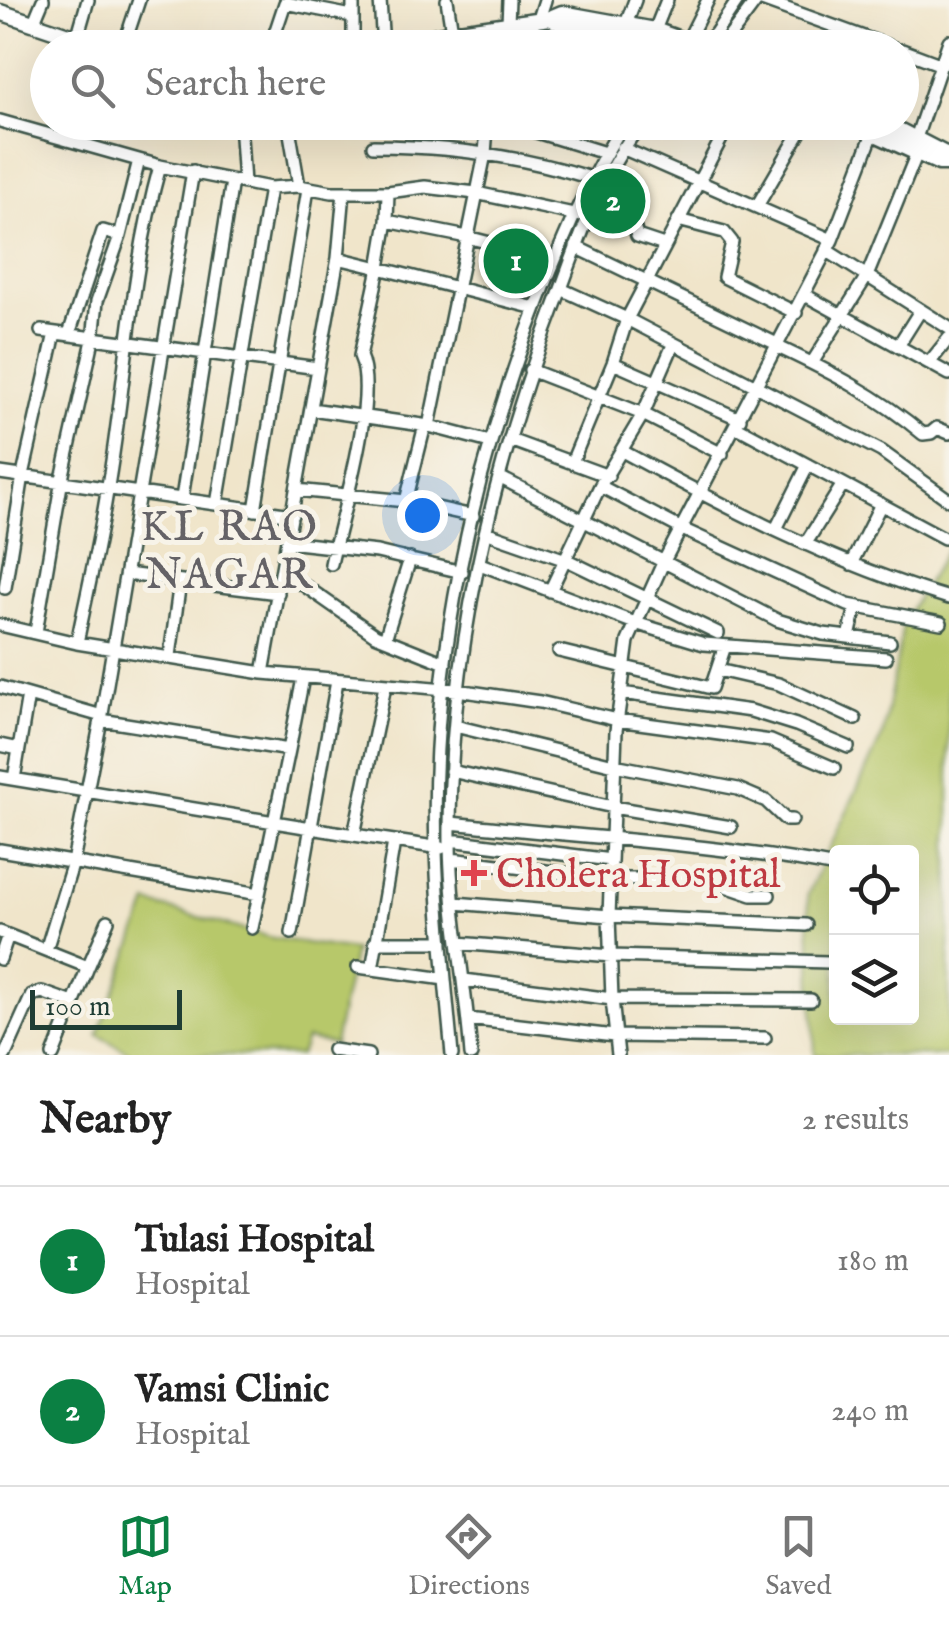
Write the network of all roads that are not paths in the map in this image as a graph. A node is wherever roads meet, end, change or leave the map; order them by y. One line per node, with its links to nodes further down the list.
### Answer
1 (43, 0): 20 (street)
2 (88, 0): 23 (street)
3 (139, 0): 24 (street)
4 (353, 0): 17 (street)
5 (380, 0): 27 (street)
6 (447, 0): 28 (street)
7 (509, 0): 19 (street)
8 (544, 0): 18 (street)
9 (634, 0): 21 (street)
10 (667, 0): 31 (street)
11 (708, 0): 32 (street)
12 (738, 0): 33 (street)
13 (760, 0): 34 (street); 35 (street)
14 (285, 1): 17 (street); 25 (street)
15 (574, 7): 18 (main road); 21 (main road)
16 (0, 12): 20 (main road)
17 (352, 16): 26 (street)
18 (544, 18): 19 (main road); 30 (main road)
19 (508, 23): 29 (main road)
20 (33, 24): 22 (main road)
21 (626, 24): 31 (main road)
22 (52, 30)
23 (79, 30)
24 (127, 30)
25 (276, 30)
26 (352, 30)
27 (381, 30)
28 (452, 30)
29 (464, 30)
30 (599, 30)
31 (655, 30)
32 (701, 30)
33 (717, 30)
34 (736, 30)
35 (834, 30)
36 (949, 41): 38 (street)
37 (919, 56): 38 (street)
38 (942, 65): 41 (street)
39 (0, 121): 40 (street)
40 (30, 129)
41 (919, 136)
42 (68, 140): 60 (street)
43 (239, 140): 64 (street)
44 (292, 140): 67 (street)
45 (486, 140): 58 (street)
46 (572, 140): 57 (street)
47 (613, 140): 57 (street)
48 (628, 140): 56 (street)
49 (720, 140): 65 (street)
50 (796, 140): 72 (street)
51 (873, 140): 80 (street)
52 (905, 140): 54 (main road)
53 (918, 140): 54 (street)
54 (916, 145): 59 (main road); 85 (street)
55 (372, 146): 58 (street)
56 (622, 148): 65 (street); 71 (street)
57 (605, 153): 63 (street)
58 (485, 154): 63 (street); 70 (street)
59 (948, 154)
60 (139, 160): 61 (street); 77 (street)
61 (160, 166): 62 (street); 100 (street)
62 (194, 172): 64 (street); 104 (street)
63 (592, 178): 73 (street)
64 (238, 182): 66 (street); 105 (street)
65 (696, 182): 72 (street); 75 (street)
66 (270, 188): 67 (street); 106 (street)
67 (303, 188): 68 (street); 109 (street)
68 (344, 192): 69 (street); 82 (street)
69 (388, 192): 70 (street); 76 (street)
70 (476, 193): 73 (street); 78 (street)
71 (597, 198): 74 (street); 79 (street)
72 (757, 206): 80 (street)
73 (573, 214): 74 (street); 83 (street)
74 (589, 217): 81 (street)
75 (678, 220): 79 (street); 92 (street)
76 (387, 222): 78 (street); 84 (street)
77 (120, 236): 97 (street); 99 (street)
78 (467, 236): 83 (street); 87 (street)
79 (664, 244): 86 (street)
80 (829, 245): 85 (street); 89 (street)
81 (576, 247): 86 (street); 88 (street)
82 (338, 258): 84 (street); 111 (street)
83 (554, 260): 90 (street)
84 (379, 268): 87 (street); 119 (street)
85 (867, 276): 91 (street); 93 (street)
86 (647, 280): 94 (street); 102 (street)
87 (456, 287): 90 (street); 121 (street)
88 (560, 290): 94 (street); 112 (street)
89 (805, 295): 92 (street); 93 (street)
90 (536, 308): 124 (street)
91 (920, 310): 95 (street); 103 (street)
92 (796, 313): 102 (street)
93 (842, 315): 103 (street); 108 (street)
94 (627, 319): 101 (street); 110 (street)
95 (949, 328)
96 (41, 331): 97 (street)
97 (62, 333): 99 (street); 130 (street)
98 (949, 338): 107 (street)
99 (92, 340): 100 (street); 132 (street)
100 (125, 344): 104 (street); 135 (street)
101 (673, 345): 114 (street); 115 (street)
102 (779, 346): 108 (street); 115 (street)
103 (898, 346): 107 (street)
104 (164, 348): 105 (street); 137 (street)
105 (204, 353): 106 (street); 140 (street)
106 (243, 358): 109 (street); 143 (street)
107 (928, 362): 113 (street)
108 (812, 363): 122 (street)
109 (281, 364): 111 (street); 145 (street)
110 (613, 364): 114 (street); 116 (street)
111 (318, 368): 117 (street)
112 (530, 370): 116 (street); 123 (street)
113 (949, 374)
114 (657, 381): 118 (street); 120 (street)
115 (758, 386): 120 (street); 141 (street)
116 (599, 397): 118 (street); 127 (street)
117 (310, 408): 119 (street); 136 (street)
118 (643, 414): 125 (street); 126 (street)
119 (364, 418): 121 (street); 138 (street)
120 (738, 423): 126 (street); 128 (street)
121 (427, 426): 124 (street); 142 (street)
122 (949, 433)
123 (510, 440): 127 (street); 131 (street)
124 (490, 442): 147 (street)
125 (622, 451): 133 (street); 139 (street)
126 (722, 454): 139 (street)
127 (572, 462): 133 (street)
128 (808, 465): 134 (street); 150 (street)
129 (0, 472): 130 (street)
130 (24, 475): 132 (street); 166 (street)
131 (499, 478): 148 (street); 151 (street)
132 (62, 479): 135 (street); 175 (street)
133 (604, 481): 148 (street); 149 (street)
134 (843, 484): 144 (street); 154 (street)
135 (108, 490): 137 (street); 180 (street)
136 (296, 490): 138 (street); 146 (street)
137 (140, 492): 140 (street); 164 (street)
138 (346, 494): 142 (street); 155 (street)
139 (701, 494): 149 (street); 150 (street)
140 (182, 498): 143 (street)
141 (949, 500)
142 (406, 501): 147 (street)
143 (217, 504): 145 (street)
144 (881, 504): 152 (street); 161 (street)
145 (255, 510): 146 (street)
146 (292, 516): 153 (street)
147 (473, 516): 163 (street)
148 (583, 522): 156 (street); 158 (street)
149 (682, 529): 158 (street); 171 (street)
150 (776, 529): 154 (street)
151 (488, 533): 156 (street); 160 (street)
152 (944, 538)
153 (287, 542): 155 (street); 162 (street)
154 (806, 544): 161 (street)
155 (335, 547): 157 (street); 159 (street)
156 (565, 559): 167 (street); 169 (street)
157 (410, 560): 163 (street); 178 (street)
158 (663, 562): 169 (street); 177 (street)
159 (331, 564)
160 (480, 564): 167 (street); 195 (street)
161 (851, 564): 170 (street)
162 (282, 570): 168 (street); 178 (street)
163 (462, 572): 186 (street)
164 (126, 574): 165 (street); 182 (street)
165 (180, 581): 168 (street); 184 (street)
166 (5, 588)
167 (550, 590): 173 (street)
168 (278, 594): 189 (street)
169 (647, 596): 173 (street); 176 (street)
170 (949, 598)
171 (856, 607): 172 (street); 177 (street)
172 (941, 622)
173 (635, 623): 181 (street); 187 (street)
174 (0, 625): 175 (street)
175 (36, 632): 180 (street)
176 (718, 633)
177 (849, 637): 179 (street)
178 (385, 639): 186 (street)
179 (890, 642)
180 (77, 644): 182 (street)
181 (725, 646): 185 (street); 188 (street)
182 (114, 648): 184 (street); 198 (street)
183 (559, 651): 187 (street)
184 (170, 656): 189 (street)
185 (886, 658)
186 (446, 663): 194 (street)
187 (624, 665): 188 (street); 196 (street)
188 (718, 670): 200 (street)
189 (263, 674): 190 (street)
190 (303, 678): 191 (street); 205 (street)
191 (337, 681): 192 (street); 217 (street)
192 (385, 686): 194 (street); 218 (street)
193 (0, 687): 197 (street)
194 (442, 689): 195 (street); 221 (street)
195 (457, 690): 199 (street); 201 (street)
196 (620, 693): 199 (street); 203 (street)
197 (28, 695): 198 (street); 204 (street)
198 (101, 718): 205 (street); 211 (street)
199 (617, 720): 206 (street); 207 (street)
200 (854, 720)
201 (455, 726): 206 (street); 208 (street)
202 (0, 745): 204 (street)
203 (848, 747)
204 (19, 749): 210 (street)
205 (289, 750): 214 (street)
206 (614, 765): 212 (street); 213 (street)
207 (834, 768)
208 (451, 771): 212 (street); 215 (street)
209 (0, 777): 210 (street)
210 (14, 780): 211 (street)
211 (86, 791): 214 (street); 225 (street)
212 (613, 807): 216 (street); 219 (street)
213 (792, 820)
214 (276, 822): 217 (street); 228 (street)
215 (451, 823): 219 (street); 222 (street)
216 (730, 827)
217 (311, 828): 218 (street); 235 (street)
218 (354, 834): 220 (street)
219 (612, 841): 224 (street); 226 (street)
220 (394, 842): 221 (street); 237 (street)
221 (436, 848): 222 (street); 238 (street)
222 (451, 849): 224 (street); 227 (street); 230 (street)
223 (0, 850): 225 (street)
224 (611, 860): 227 (street)
225 (72, 862): 228 (street); 240 (street)
226 (829, 867)
227 (610, 879): 229 (street); 231 (street)
228 (259, 894): 234 (street)
229 (769, 895)
230 (455, 902): 231 (street); 239 (street)
231 (609, 916): 233 (street); 241 (street)
232 (108, 921): 244 (street)
233 (806, 925)
234 (252, 928)
235 (292, 933)
236 (4, 934): 240 (street); 242 (street)
237 (376, 942): 238 (street); 245 (street)
238 (442, 942): 245 (street)
239 (458, 943): 241 (street); 246 (street)
240 (46, 950): 244 (street)
241 (611, 956): 243 (street); 247 (street)
242 (0, 960)
243 (828, 962)
244 (88, 967): 249 (street)
245 (445, 979): 257 (street)
246 (464, 980): 247 (street); 250 (street)
247 (612, 999): 248 (street); 251 (street)
248 (812, 1000)
249 (73, 1003): 254 (street); 255 (street)
250 (468, 1019): 251 (street); 258 (street)
251 (614, 1036): 252 (street); 259 (street)
252 (765, 1038)
253 (333, 1050): 256 (street)
254 (5, 1055)
255 (53, 1055)
256 (368, 1055)
257 (452, 1055)
258 (471, 1055)
259 (618, 1055)

